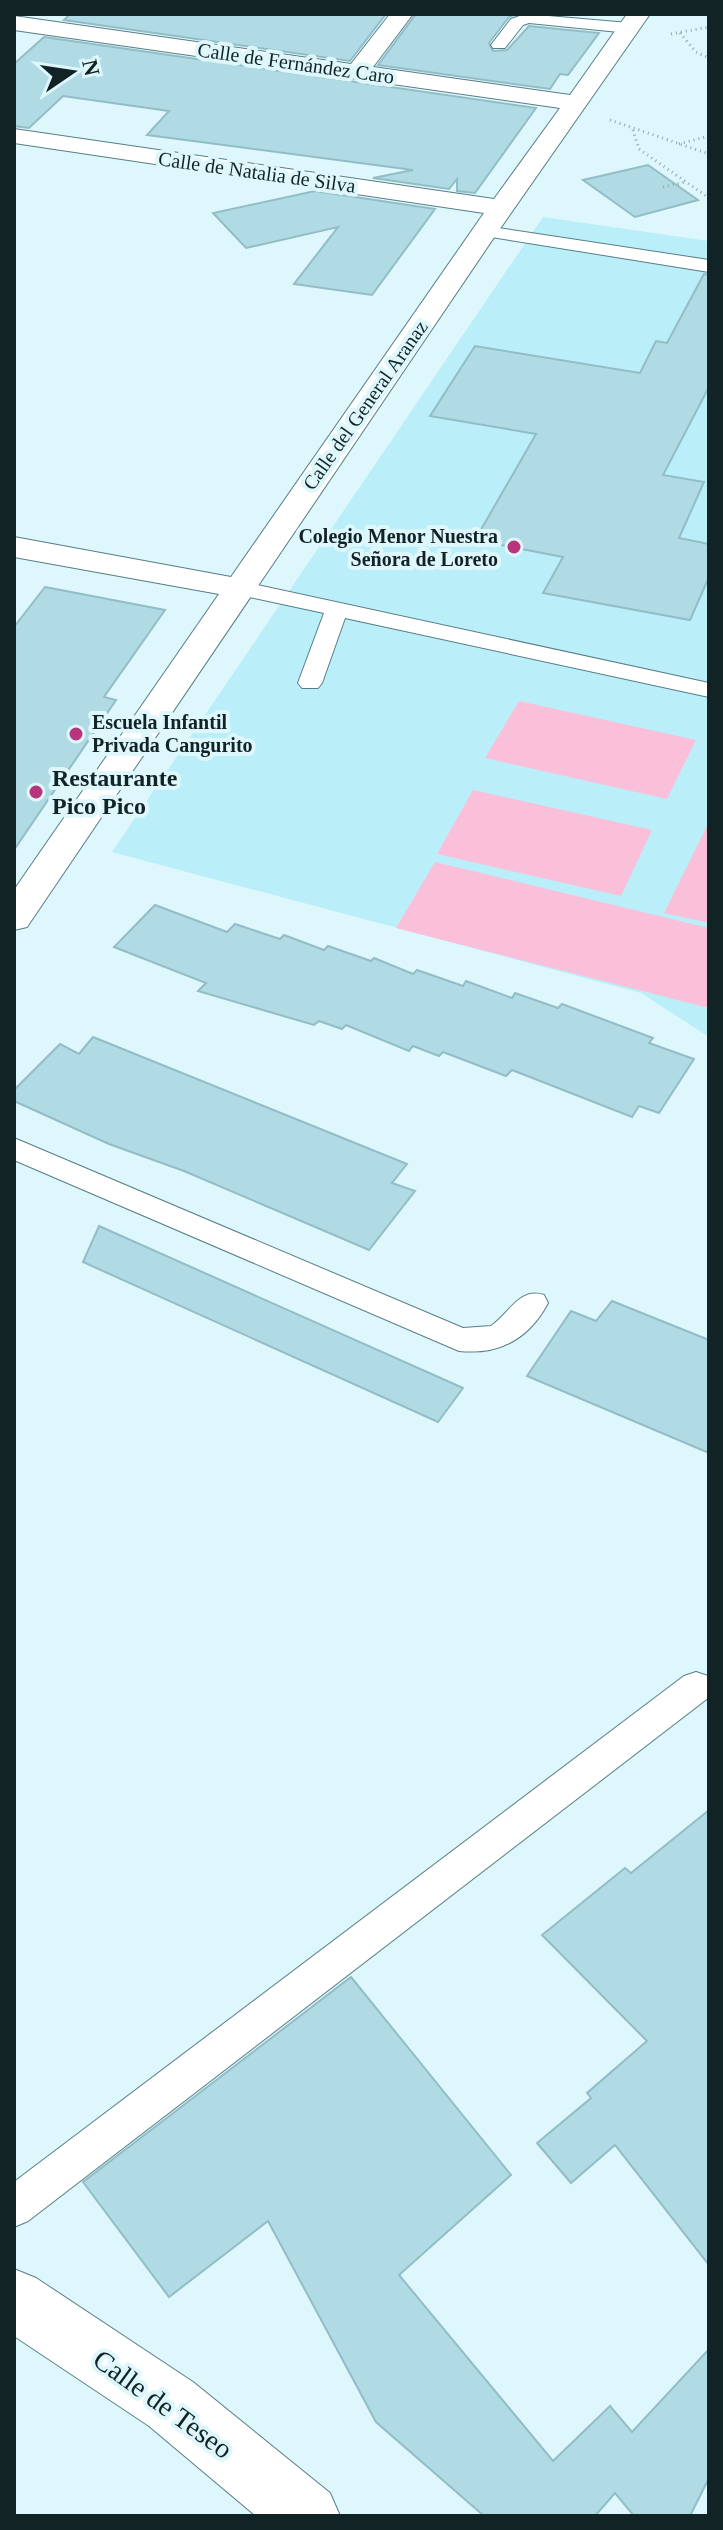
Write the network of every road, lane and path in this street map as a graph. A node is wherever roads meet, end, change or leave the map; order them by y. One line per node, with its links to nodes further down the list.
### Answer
1 (402, 14): 11 (street)
2 (634, 21): 9 (lane); 12 (street, Calle del General Aranaz)
3 (177, 22): 8 (street)
4 (14, 23): 8 (street, Calle de Fernández Caro)
5 (709, 27): 6 (path)
6 (680, 33): 7 (path); 10 (path)
7 (664, 35)
8 (158, 43): 11 (street, Calle de Fernández Caro)
9 (499, 45)
10 (709, 58)
11 (356, 73): 12 (street, Calle de Fernández Caro)
12 (577, 103): 22 (street, Calle del General Aranaz)
13 (607, 119): 14 (path)
14 (633, 129): 17 (path); 19 (path)
15 (14, 136): 22 (street, Calle de Natalia de Silva)
16 (709, 136): 17 (path)
17 (677, 144): 18 (path)
18 (709, 154)
19 (686, 182): 20 (path); 21 (path)
20 (663, 187)
21 (709, 198)
22 (492, 220): 23 (lane); 25 (street, Calle del General Aranaz)
23 (709, 266)
24 (14, 547): 25 (street)
25 (239, 588): 26 (lane); 29 (street, Calle del General Aranaz)
26 (337, 609): 27 (lane); 28 (lane)
27 (310, 683)
28 (709, 690)
29 (14, 918)
30 (14, 1148): 31 (lane)
31 (533, 1303)
32 (696, 1687): 33 (lane)
33 (14, 2207)
34 (14, 2300): 35 (street, Calle de Teseo)
35 (307, 2516)

